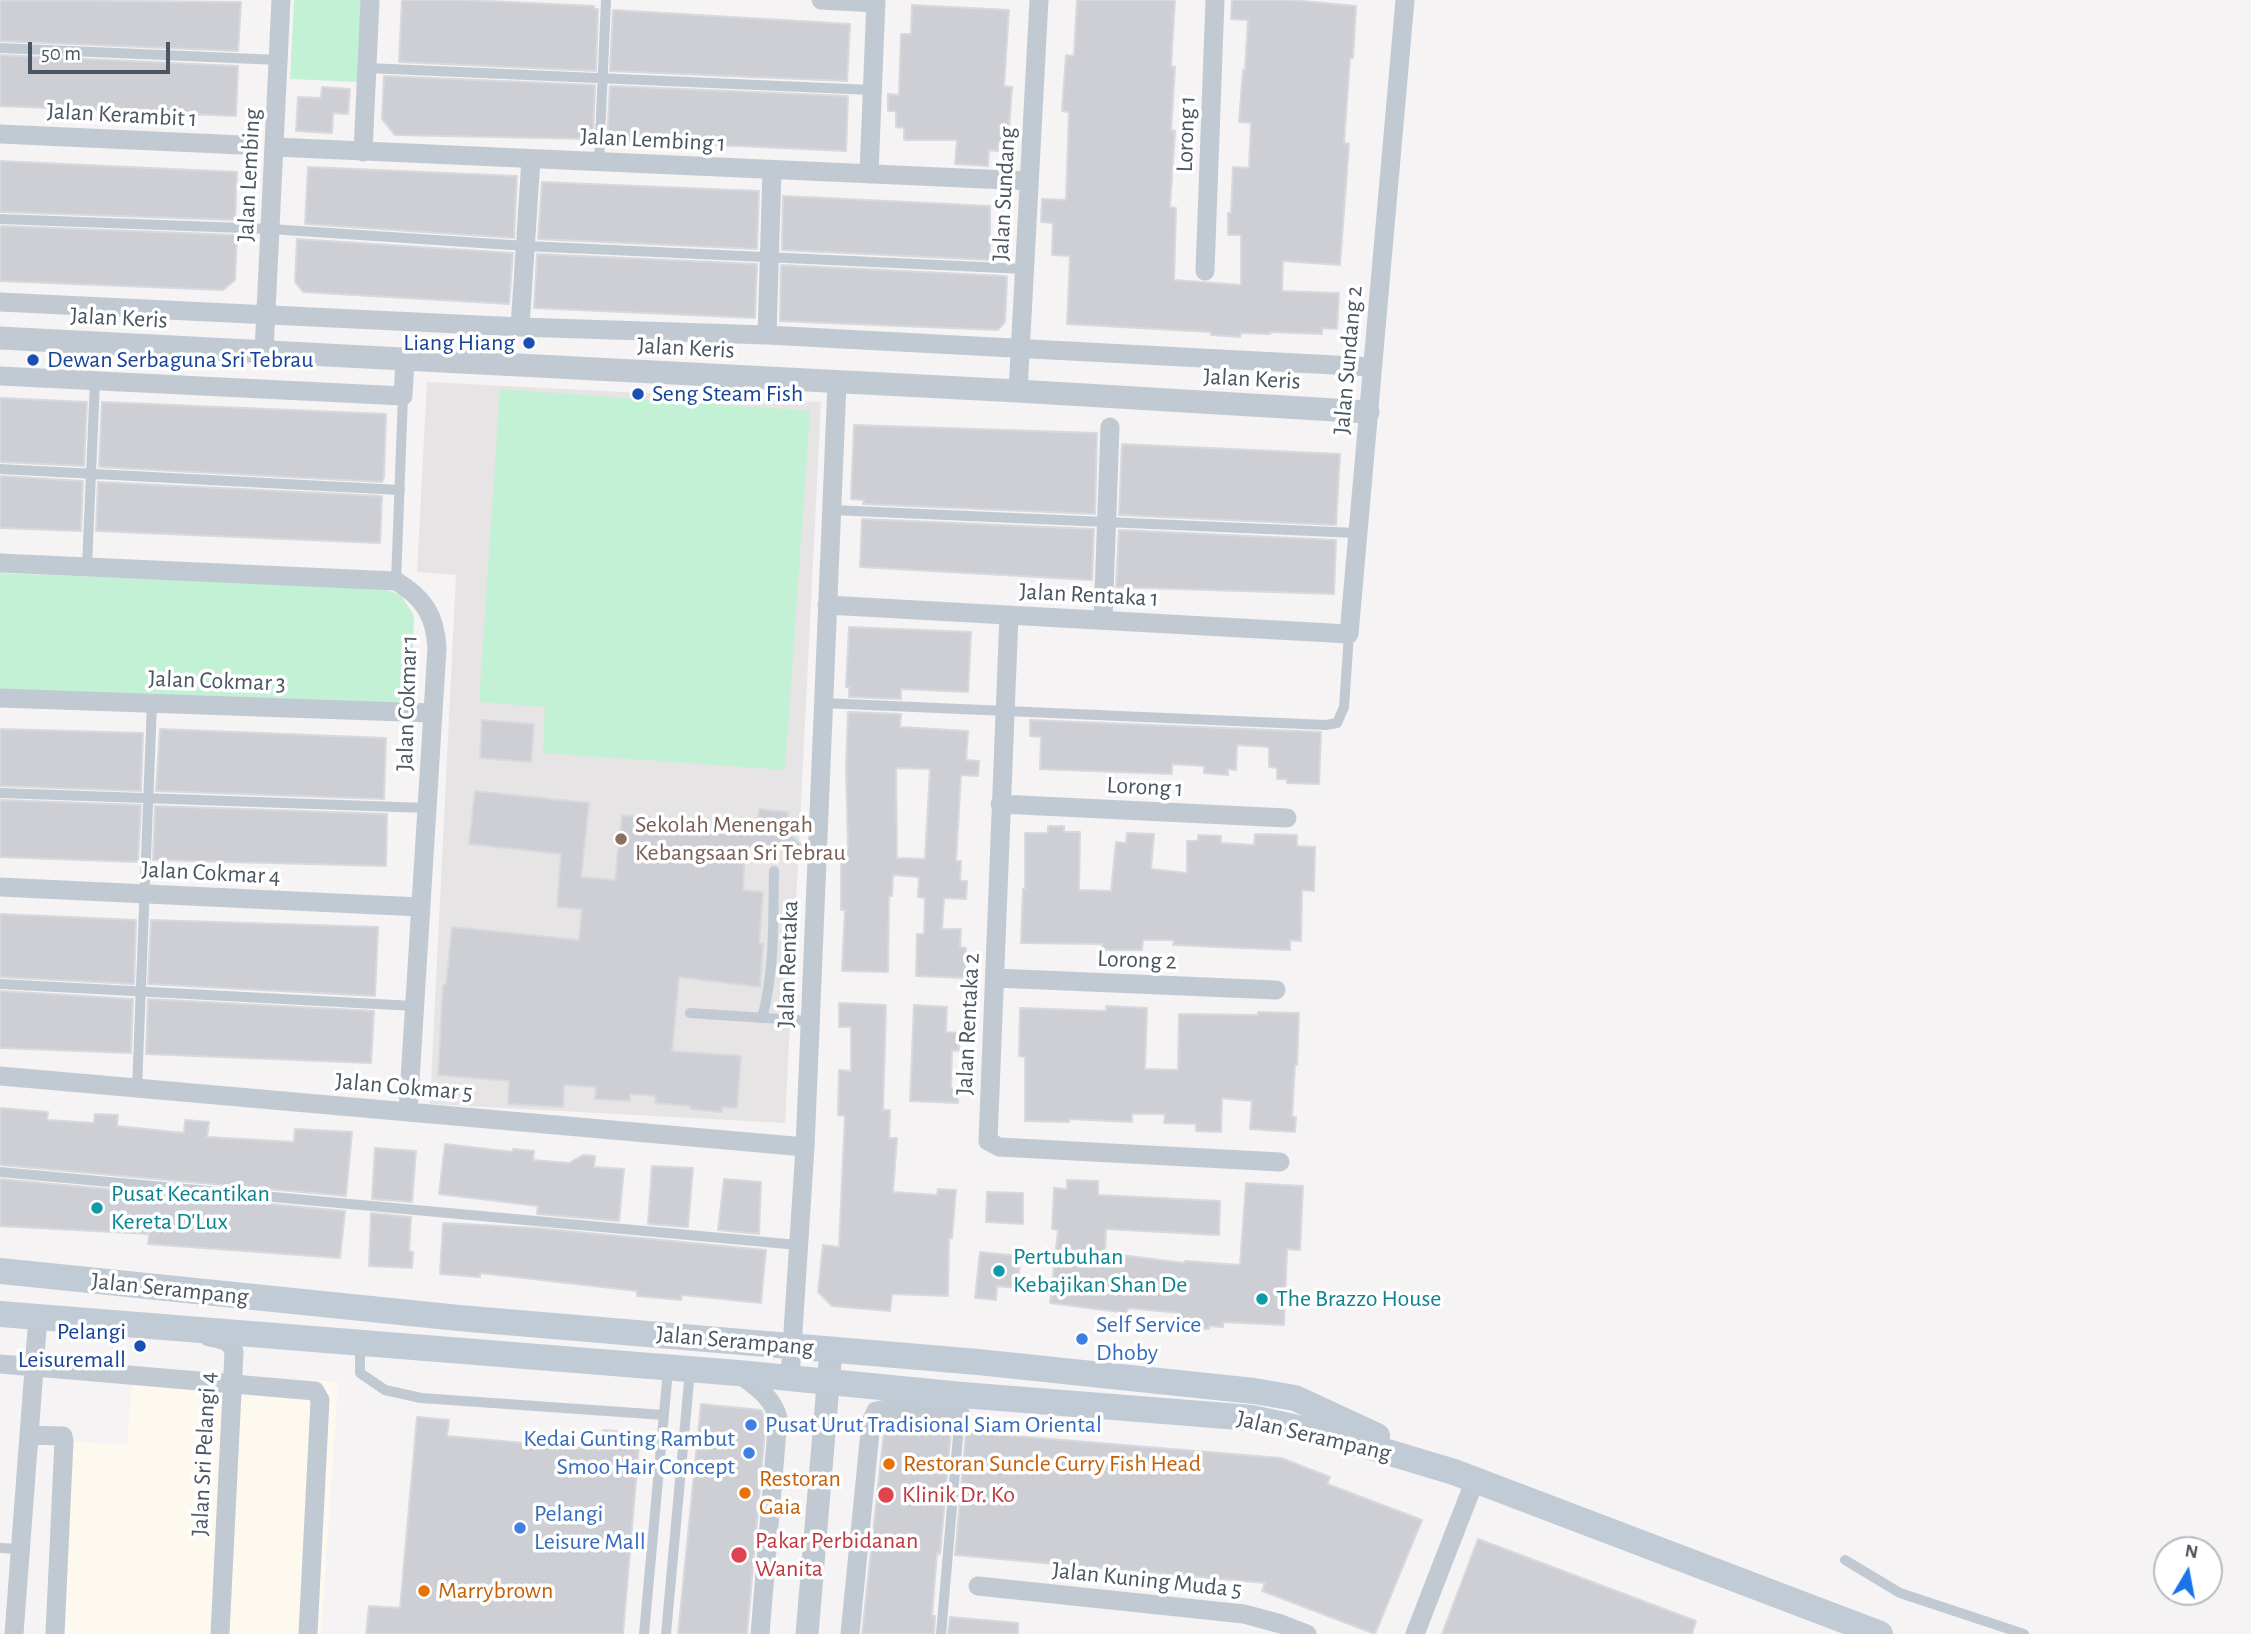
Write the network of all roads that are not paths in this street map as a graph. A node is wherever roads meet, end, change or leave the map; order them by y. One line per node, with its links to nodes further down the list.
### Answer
1 (281, 0): 10 (street, Jalan Lembing)
2 (370, 0): 11 (street)
3 (606, 0): 12 (lane)
4 (821, 0): 8 (street)
5 (1039, 0): 22 (street, Jalan Sundang)
6 (1215, 0): 28 (street, Lorong 1)
7 (1405, 0): 37 (street, Jalan Sundang 2)
8 (876, 2): 13 (street)
9 (0, 48): 10 (lane)
10 (279, 60): 16 (street, Jalan Lembing)
11 (367, 68): 12 (lane); 17 (street)
12 (602, 77): 13 (lane); 19 (lane)
13 (872, 90): 21 (street)
14 (0, 134): 15 (street, Jalan Kerambit 1)
15 (242, 145)
16 (275, 147): 17 (street, Jalan Lembing 1); 24 (street, Jalan Lembing)
17 (363, 152): 18 (street, Jalan Lembing 1)
18 (531, 159): 19 (street, Jalan Lembing 1); 25 (street)
19 (599, 162): 20 (street, Jalan Lembing 1)
20 (772, 170): 21 (street, Jalan Lembing 1); 26 (street)
21 (869, 174): 22 (street, Jalan Lembing 1)
22 (1029, 181): 27 (street, Jalan Sundang)
23 (0, 219): 24 (lane)
24 (270, 229): 25 (lane); 30 (street, Jalan Lembing)
25 (526, 246): 26 (lane); 31 (street)
26 (771, 256): 27 (lane); 32 (street)
27 (1025, 269): 34 (street, Jalan Sundang)
28 (1205, 271)
29 (0, 302): 30 (street)
30 (266, 314): 31 (street); 35 (street, Jalan Lembing)
31 (520, 327): 32 (street)
32 (767, 335): 34 (street)
33 (0, 338): 35 (street, Jalan Keris)
34 (1020, 350): 37 (street); 41 (street, Jalan Sundang)
35 (264, 352): 36 (street, Jalan Keris)
36 (405, 359): 40 (street, Jalan Keris); 42 (street)
37 (1372, 367): 43 (street, Jalan Sundang 2)
38 (0, 376): 39 (street)
39 (95, 381): 42 (street); 46 (lane)
40 (837, 383): 41 (street, Jalan Keris); 48 (street, Jalan Rentaka)
41 (1018, 391): 43 (street, Jalan Keris)
42 (404, 396): 47 (lane)
43 (1368, 412): 50 (street, Jalan Sundang 2)
44 (1110, 427): 49 (street)
45 (0, 468): 46 (lane)
46 (91, 473): 47 (lane); 52 (lane)
47 (400, 490): 53 (lane)
48 (832, 510): 49 (lane); 54 (street, Jalan Rentaka)
49 (1105, 523): 50 (lane); 56 (street)
50 (1357, 533): 57 (street, Jalan Sundang 2)
51 (0, 563): 52 (street)
52 (87, 566): 53 (street)
53 (396, 581): 62 (street, Jalan Cokmar 1)
54 (827, 605): 55 (street, Jalan Rentaka 1); 59 (street, Jalan Rentaka)
55 (1009, 615): 56 (street, Jalan Rentaka 1); 61 (street, Jalan Rentaka 2)
56 (1103, 620): 57 (street, Jalan Rentaka 1)
57 (1349, 634): 61 (lane, Jalan Sundang 2)
58 (0, 698): 60 (street, Jalan Cokmar 3)
59 (823, 702): 61 (lane); 79 (street, Jalan Rentaka)
60 (152, 703): 62 (street, Jalan Cokmar 3); 64 (lane)
61 (1004, 710): 65 (street, Jalan Rentaka 2)
62 (432, 713): 66 (street, Jalan Cokmar 1)
63 (0, 793): 64 (lane)
64 (148, 798): 66 (lane); 70 (lane)
65 (1000, 804): 67 (street, Lorong 1); 72 (street, Jalan Rentaka 2)
66 (428, 808): 71 (street, Jalan Cokmar 1)
67 (1287, 818)
68 (775, 872): 78 (lane)
69 (0, 887): 70 (street, Jalan Cokmar 4)
70 (144, 894): 71 (street, Jalan Cokmar 4); 75 (lane)
71 (420, 907): 76 (street, Jalan Cokmar 1)
72 (996, 978): 74 (street, Lorong 2); 84 (street, Jalan Rentaka 2)
73 (0, 984): 75 (lane)
74 (1276, 990)
75 (141, 991): 76 (lane); 81 (lane)
76 (414, 1006): 82 (street, Jalan Cokmar 1)
77 (690, 1013): 78 (lane)
78 (762, 1018): 79 (lane)
79 (810, 1021): 83 (street, Jalan Rentaka)
80 (0, 1076): 81 (street, Jalan Cokmar 5)
81 (136, 1088): 82 (street, Jalan Cokmar 5)
82 (408, 1112): 83 (street, Jalan Cokmar 5)
83 (804, 1147): 86 (street, Jalan Rentaka)
84 (1280, 1162)
85 (0, 1172): 86 (lane)
86 (798, 1245): 92 (street, Jalan Rentaka)
87 (0, 1271): 92 (main road, Jalan Serampang)
88 (0, 1314): 89 (main road, Jalan Serampang)
89 (38, 1317): 90 (main road, Jalan Serampang); 95 (street)
90 (166, 1327): 91 (main road, Jalan Serampang); 99 (street, Jalan Sri Pelangi 4)
91 (360, 1343): 96 (main road, Jalan Serampang); 102 (lane)
92 (792, 1346): 93 (main road, Jalan Serampang); 98 (street, Jalan Rentaka)
93 (831, 1350): 100 (street); 104 (main road, Jalan Serampang)
94 (0, 1364): 95 (street)
95 (34, 1366): 99 (street); 103 (street)
96 (679, 1368): 97 (main road, Jalan Serampang); 102 (lane); 114 (lane)
97 (738, 1373): 98 (main road, Jalan Serampang); 115 (street)
98 (790, 1378): 100 (main road, Jalan Serampang)
99 (233, 1382): 111 (street, Jalan Sri Pelangi 4); 112 (street)
100 (829, 1382): 104 (main road, Jalan Serampang); 116 (street)
101 (960, 1413): 117 (street); 118 (lane)
102 (664, 1415): 113 (lane)
103 (29, 1435): 106 (street); 110 (street)
104 (1465, 1476): 120 (street); 121 (main road, Jalan Serampang)
105 (0, 1548): 106 (lane)
106 (20, 1549): 109 (street)
107 (1845, 1560): 122 (lane)
108 (978, 1586): 119 (street, Jalan Kuning Muda 5)
109 (14, 1634)
110 (55, 1634)
111 (220, 1634)
112 (308, 1634)
113 (644, 1634)
114 (666, 1634)
115 (760, 1634)
116 (807, 1634)
117 (850, 1634)
118 (942, 1634)
119 (1307, 1634)
120 (1415, 1634)
121 (1880, 1634)
122 (2024, 1634)

